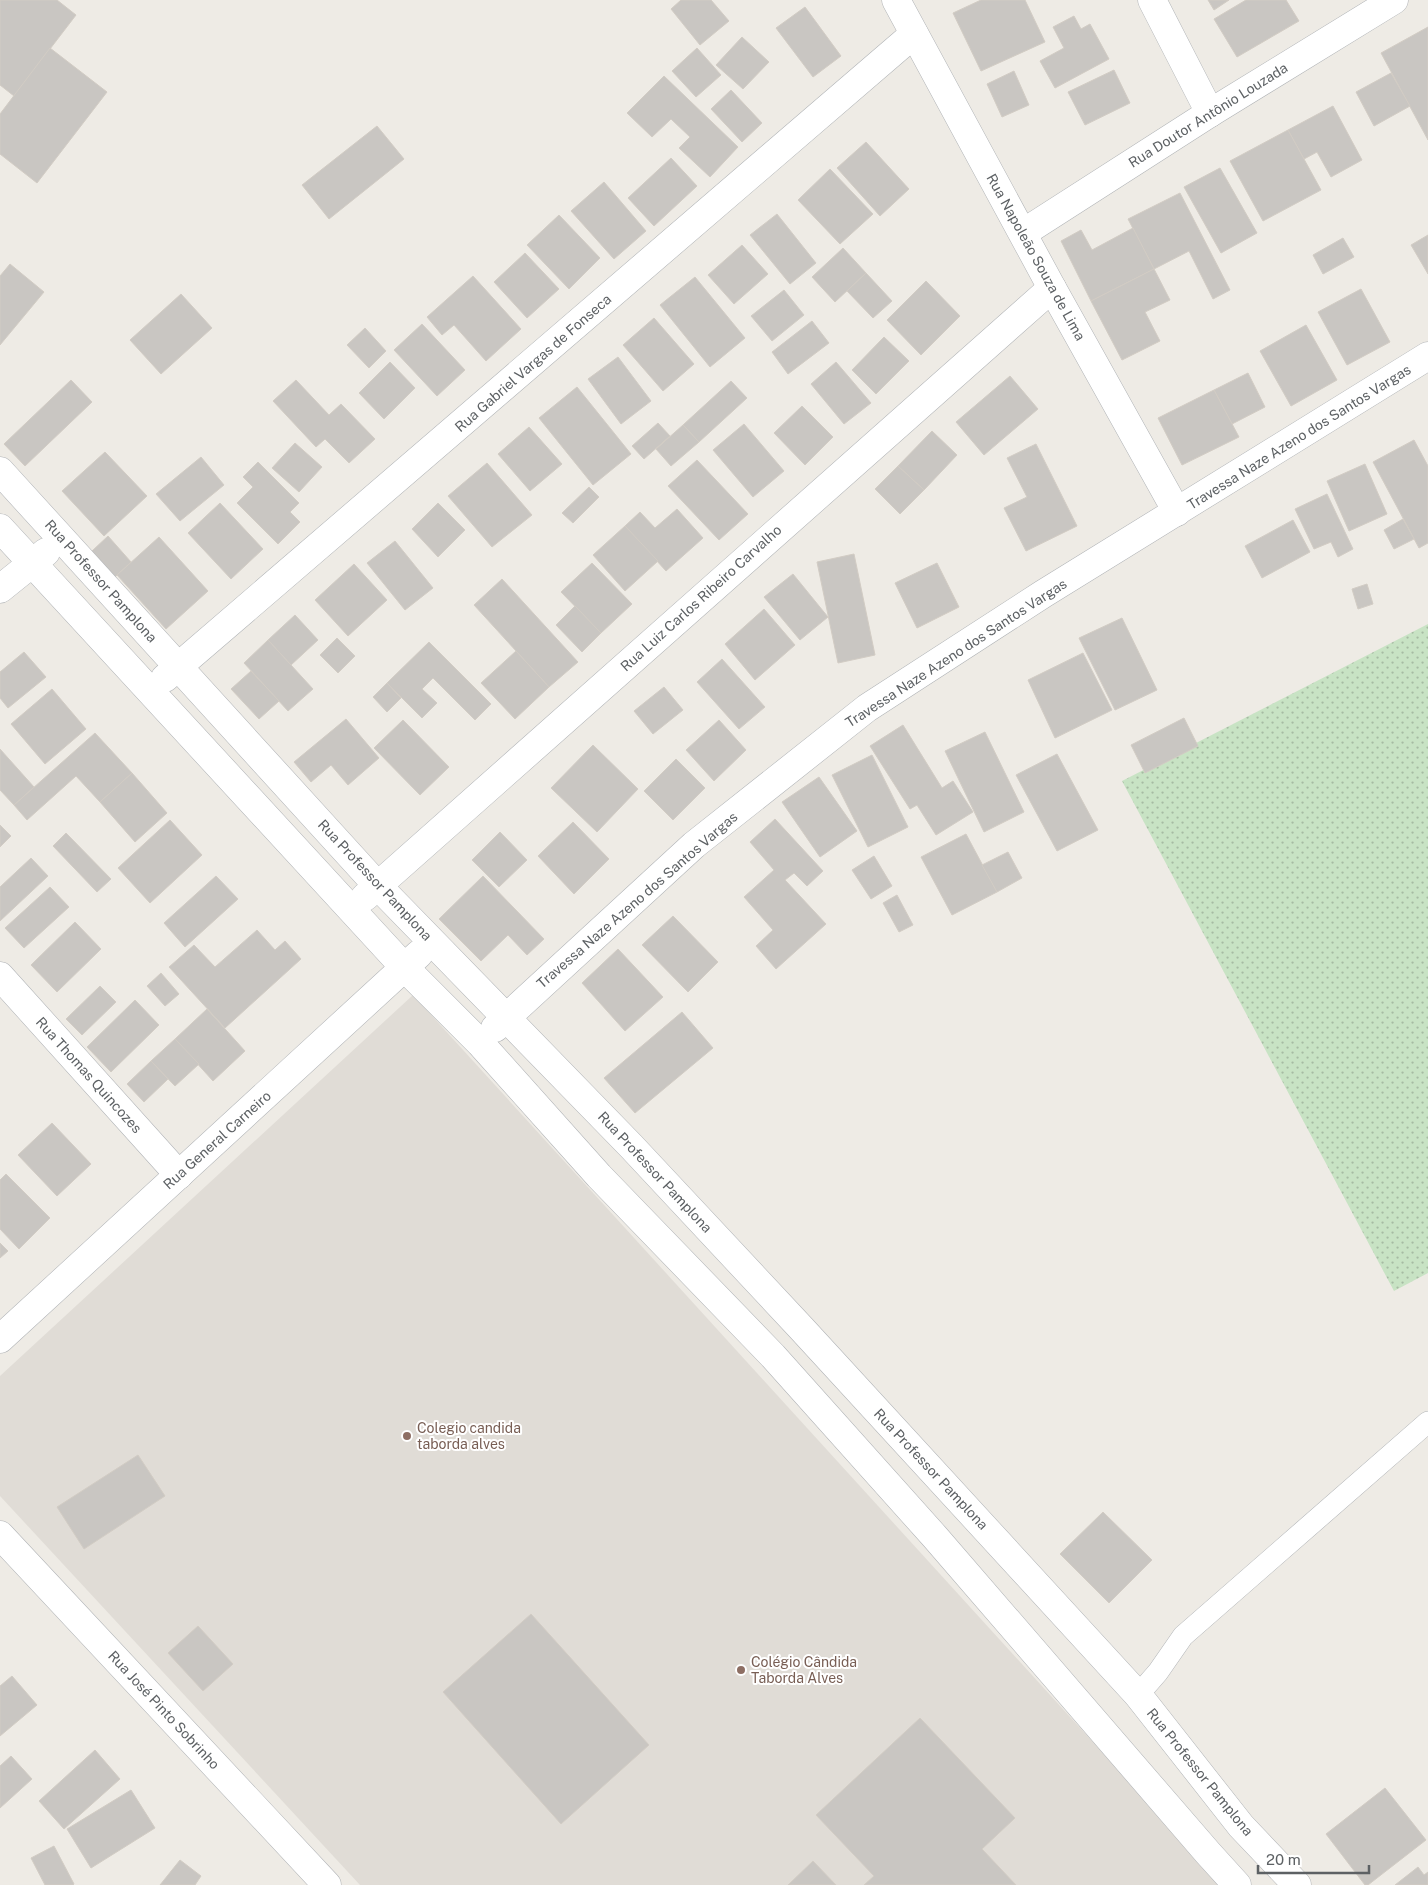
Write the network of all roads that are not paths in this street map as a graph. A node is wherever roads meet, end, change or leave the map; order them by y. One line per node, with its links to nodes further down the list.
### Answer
1 (896, 0): 4 (street, Rua Napoleão Souza de Lima)
2 (1152, 0): 5 (street)
3 (1394, 0): 5 (street, Rua Doutor Antônio Louzada)
4 (914, 34): 6 (street, Rua Napoleão Souza de Lima); 15 (street, Rua Gabriel Vargas de Fonseca)
5 (1210, 113): 6 (street, Rua Doutor Antônio Louzada)
6 (1023, 234): 7 (street, Rua Napoleão Souza de Lima)
7 (1052, 288): 10 (street, Rua Napoleão Souza de Lima); 19 (street, Rua Luiz Carlos Ribeiro Carvalho)
8 (1428, 356): 10 (street, Travessa Naze Azeno dos Santos Vargas)
9 (0, 471): 12 (street, Rua Professor Pamplona)
10 (1177, 512): 24 (street, Travessa Naze Azeno dos Santos Vargas)
11 (0, 528): 13 (street)
12 (62, 539): 13 (street); 15 (street, Rua Professor Pamplona)
13 (33, 563): 14 (street); 16 (street)
14 (0, 588)
15 (179, 667): 16 (street, Rua Gabriel Vargas de Fonseca); 17 (street, Rua Professor Pamplona)
16 (151, 691): 18 (street)
17 (280, 778): 18 (street); 19 (street, Rua Professor Pamplona)
18 (254, 804): 20 (street)
19 (377, 885): 20 (street, Rua Luiz Carlos Ribeiro Carvalho); 21 (street, Rua Professor Pamplona)
20 (351, 910): 22 (street)
21 (432, 941): 22 (street, Rua General Carneiro); 24 (street, Rua Professor Pamplona)
22 (405, 968): 25 (street); 26 (street, Rua General Carneiro)
23 (0, 976): 26 (street, Rua Thomas Quincozes)
24 (506, 1016): 25 (street, Travessa Naze Azeno dos Santos Vargas); 27 (street, Rua Professor Pamplona)
25 (480, 1043): 29 (street)
26 (179, 1174): 28 (street, Rua General Carneiro)
27 (802, 1329): 29 (street); 32 (street, Rua Professor Pamplona)
28 (0, 1339)
29 (773, 1356): 34 (street)
30 (1428, 1422): 32 (lane)
31 (0, 1535): 35 (street, Rua José Pinto Sobrinho)
32 (1138, 1695): 33 (street, Rua Professor Pamplona)
33 (1240, 1826): 34 (street); 37 (street, Rua Professor Pamplona)
34 (1208, 1853): 36 (street)
35 (327, 1885)
36 (1237, 1885)
37 (1298, 1885)

